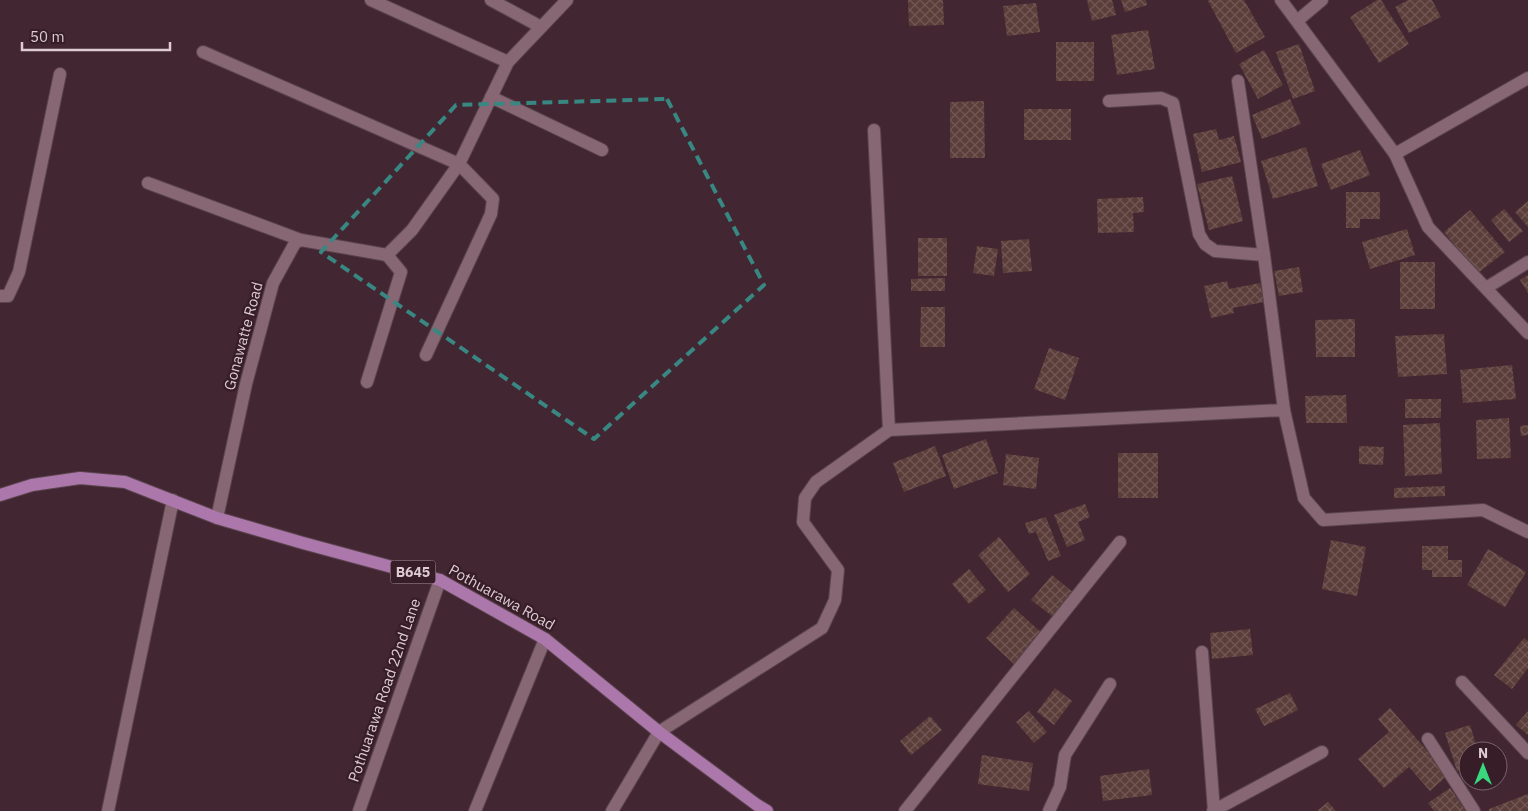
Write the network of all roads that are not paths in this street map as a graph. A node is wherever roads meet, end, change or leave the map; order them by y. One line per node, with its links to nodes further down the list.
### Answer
1 (371, 0): 9 (street)
2 (491, 0): 7 (street)
3 (567, 0): 7 (street)
4 (1281, 0): 6 (street)
5 (1322, 0): 6 (street)
6 (1297, 21): 17 (street)
7 (541, 27): 9 (street)
8 (203, 52): 18 (street)
9 (508, 62): 13 (street)
10 (60, 74): 25 (street)
11 (1528, 78): 17 (street)
12 (1238, 81): 22 (street)
13 (491, 98): 16 (street); 18 (street)
14 (1109, 101): 22 (street)
15 (874, 130): 30 (street)
16 (602, 150)
17 (1395, 154): 24 (street)
18 (459, 164): 21 (street); 27 (street)
19 (148, 183): 20 (street)
20 (301, 240): 21 (street); 33 (street, Gonawatte Road)
21 (387, 255): 28 (street)
22 (1264, 255): 29 (street)
23 (1528, 262): 24 (street)
24 (1486, 288): 26 (street)
25 (0, 296)
26 (1528, 333)
27 (426, 355)
28 (367, 382)
29 (1284, 410): 30 (street); 34 (street)
30 (889, 430): 41 (street)
31 (0, 495): 32 (main road, Pothuarawa Road / B645)
32 (173, 500): 33 (main road, Pothuarawa Road / B645); 45 (street)
33 (217, 518): 36 (main road, Pothuarawa Road / B645)
34 (1528, 532)
35 (1120, 542): 50 (street)
36 (440, 580): 37 (main road, Pothuarawa Road / B645); 46 (street, Pothuarawa Road 22nd Lane)
37 (545, 638): 41 (main road, Pothuarawa Road / B645); 47 (street)
38 (1202, 652): 52 (street)
39 (1462, 682): 44 (street)
40 (1110, 684): 51 (street)
41 (659, 732): 48 (street); 49 (main road, Pothuarawa Road / B645)
42 (1428, 739): 53 (street)
43 (1322, 752): 52 (street)
44 (1528, 753)
45 (108, 811)
46 (359, 811)
47 (475, 811)
48 (612, 811)
49 (767, 811)
50 (905, 811)
51 (1049, 811)
52 (1213, 811)
53 (1474, 811)

